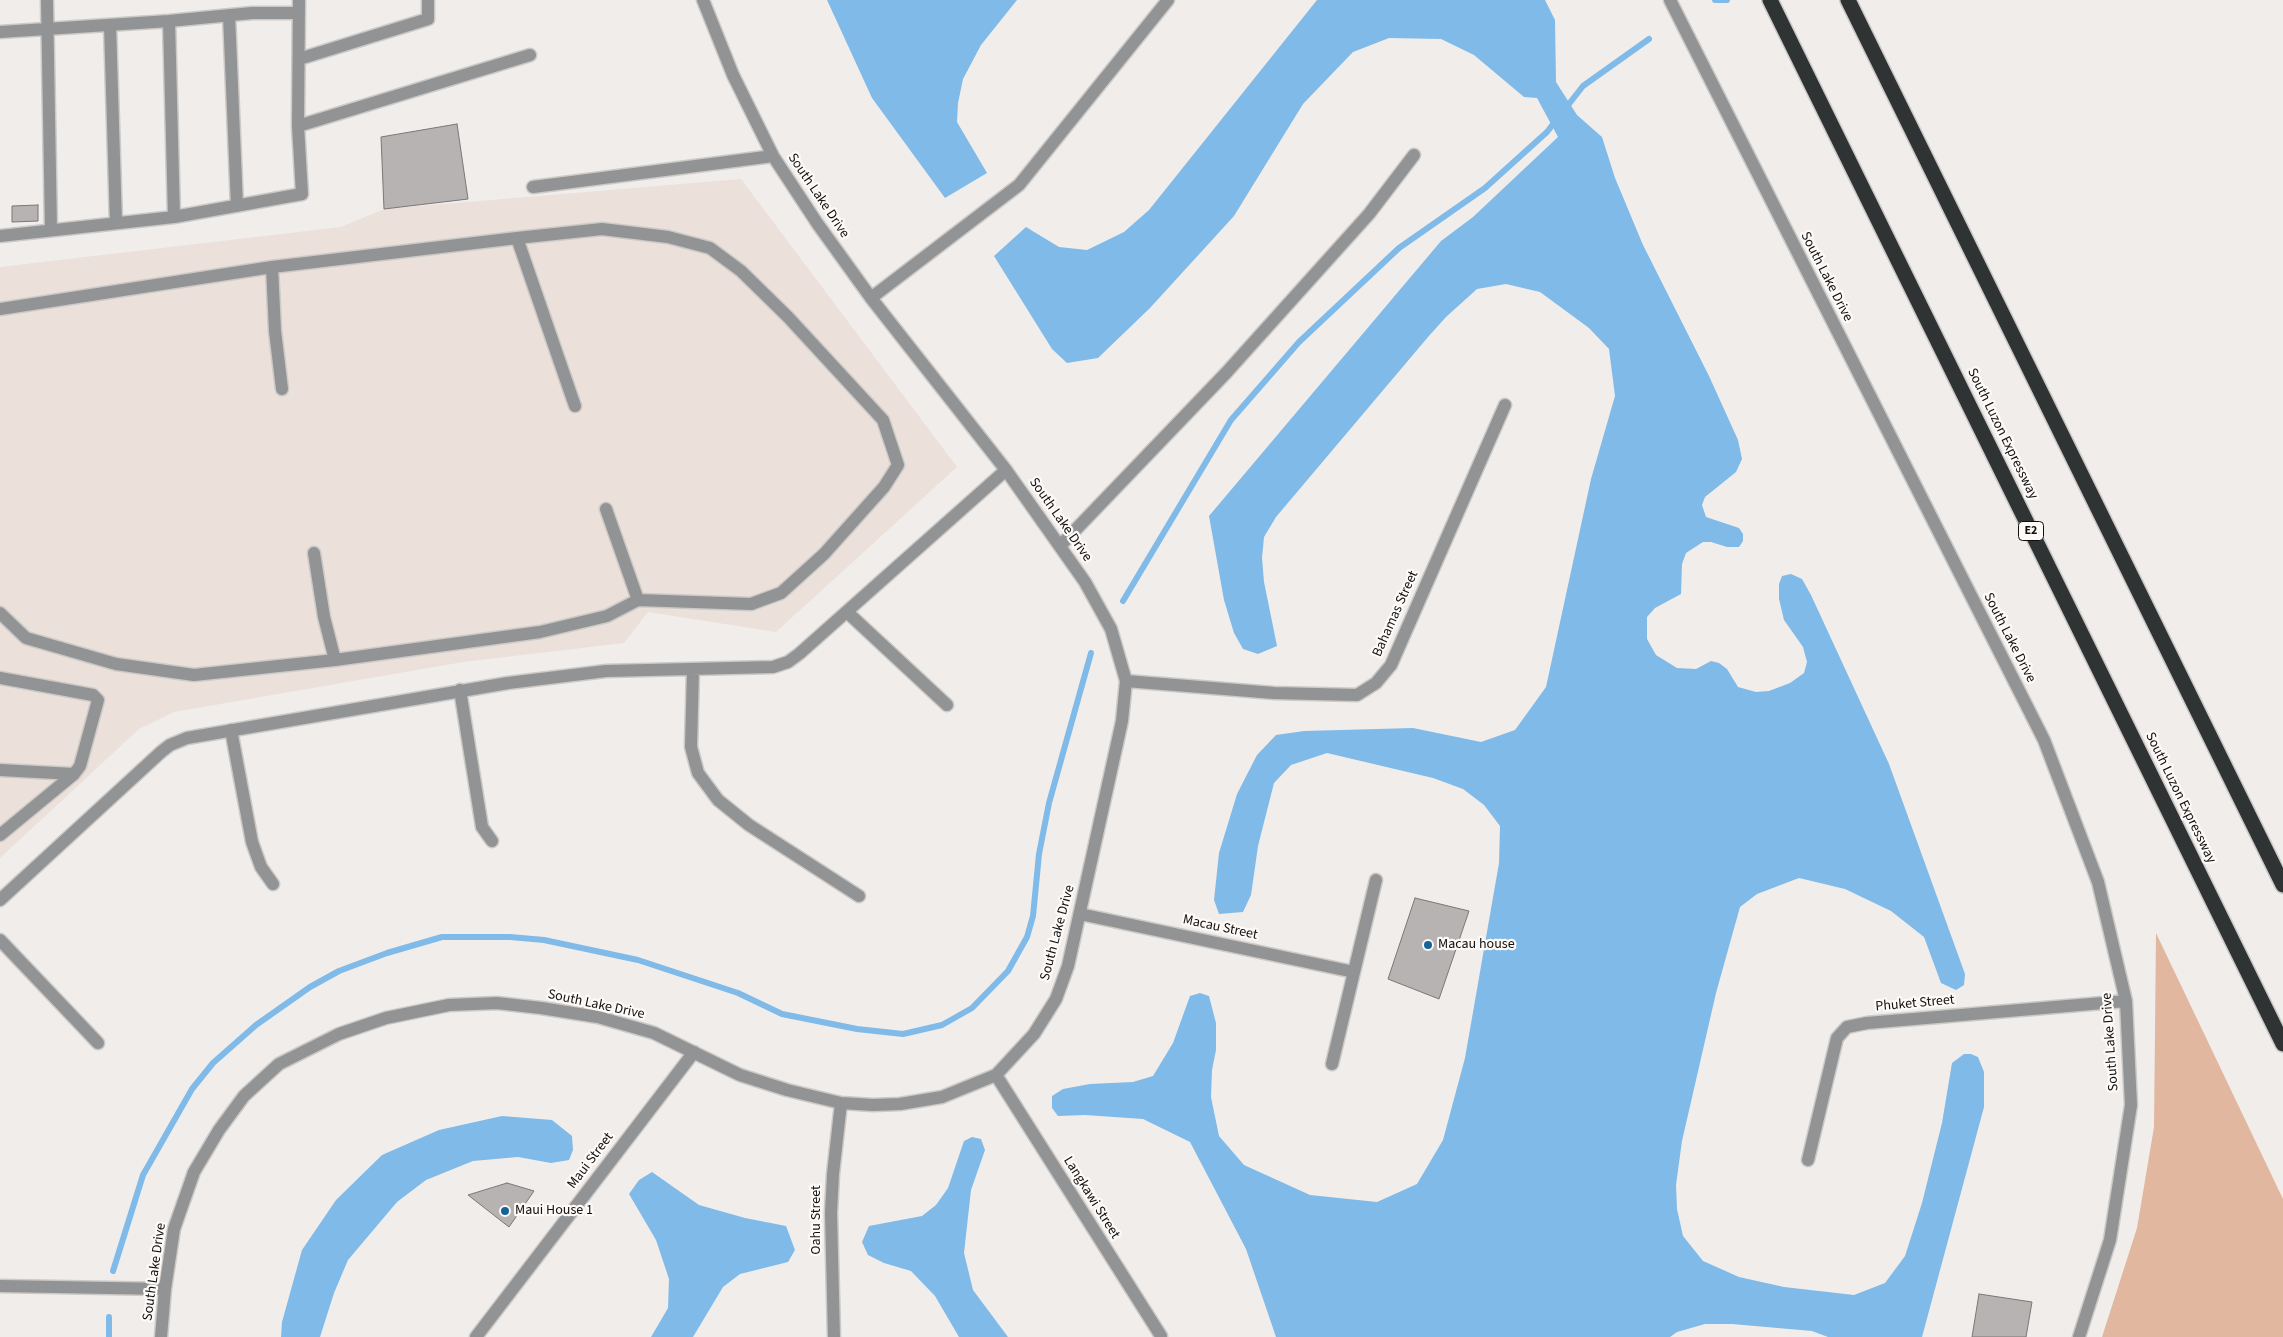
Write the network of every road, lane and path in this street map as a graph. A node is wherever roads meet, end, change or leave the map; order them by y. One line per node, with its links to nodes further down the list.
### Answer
1 (48, 0): 13 (street)
2 (299, 0): 9 (street)
3 (428, 0): 16 (street)
4 (704, 0): 19 (street, South Lake Drive)
5 (1168, 0): 28 (street)
6 (1670, 0): 59 (street, South Lake Drive)
7 (1770, 0): 61 (highway, South Luzon Expressway / E2)
8 (1848, 0): 53 (highway)
9 (299, 13): 10 (street); 16 (street)
10 (229, 15): 11 (street); 21 (street)
11 (170, 21): 12 (street); 22 (street)
12 (110, 25): 13 (street); 23 (street)
13 (48, 28): 14 (street); 24 (street)
14 (0, 32)
15 (530, 55): 17 (street)
16 (298, 59): 17 (street)
17 (298, 126): 21 (street)
18 (1414, 155): 35 (street)
19 (773, 156): 20 (street); 28 (street, South Lake Drive)
20 (533, 187)
21 (237, 206): 22 (street)
22 (174, 217): 23 (street)
23 (116, 223): 24 (street)
24 (51, 230): 25 (street)
25 (0, 236)
26 (517, 238): 27 (street); 32 (street); 37 (street)
27 (272, 267): 29 (street); 30 (street)
28 (871, 298): 33 (street, South Lake Drive)
29 (0, 309)
30 (282, 389)
31 (1505, 405): 43 (street, Bahamas Street)
32 (575, 406)
33 (1006, 470): 35 (street, South Lake Drive); 38 (street)
34 (606, 509): 37 (street)
35 (1060, 546): 43 (street, South Lake Drive)
36 (314, 552): 40 (street)
37 (638, 600): 40 (street)
38 (847, 612): 41 (street); 45 (street)
39 (0, 613): 40 (street)
40 (335, 660)
41 (693, 669): 44 (street); 54 (street)
42 (0, 678): 48 (street)
43 (1126, 681): 56 (street, South Lake Drive)
44 (460, 690): 46 (street); 50 (street)
45 (947, 704)
46 (231, 730): 52 (street); 55 (street)
47 (0, 770): 48 (street)
48 (74, 774): 49 (street)
49 (0, 835)
50 (492, 841)
51 (1376, 880): 58 (street)
52 (272, 884)
53 (2283, 885)
54 (859, 896)
55 (0, 900)
56 (1080, 914): 58 (street, Macau Street); 64 (street, South Lake Drive)
57 (0, 940): 60 (street)
58 (1354, 972): 63 (street)
59 (2126, 1001): 66 (street, Phuket Street); 73 (street, South Lake Drive)
60 (98, 1043)
61 (2283, 1044)
62 (694, 1052): 65 (street, South Lake Drive); 68 (street, South Lake Drive); 71 (street, Maui Street)
63 (1332, 1064)
64 (996, 1075): 65 (street, South Lake Drive); 69 (street, Langkawi Street)
65 (840, 1103): 72 (street, Oahu Street)
66 (1808, 1160)
67 (0, 1286): 68 (street)
68 (165, 1289): 70 (street, South Lake Drive)
69 (1161, 1336)
70 (161, 1337)
71 (476, 1337)
72 (834, 1337)
73 (2078, 1337)

